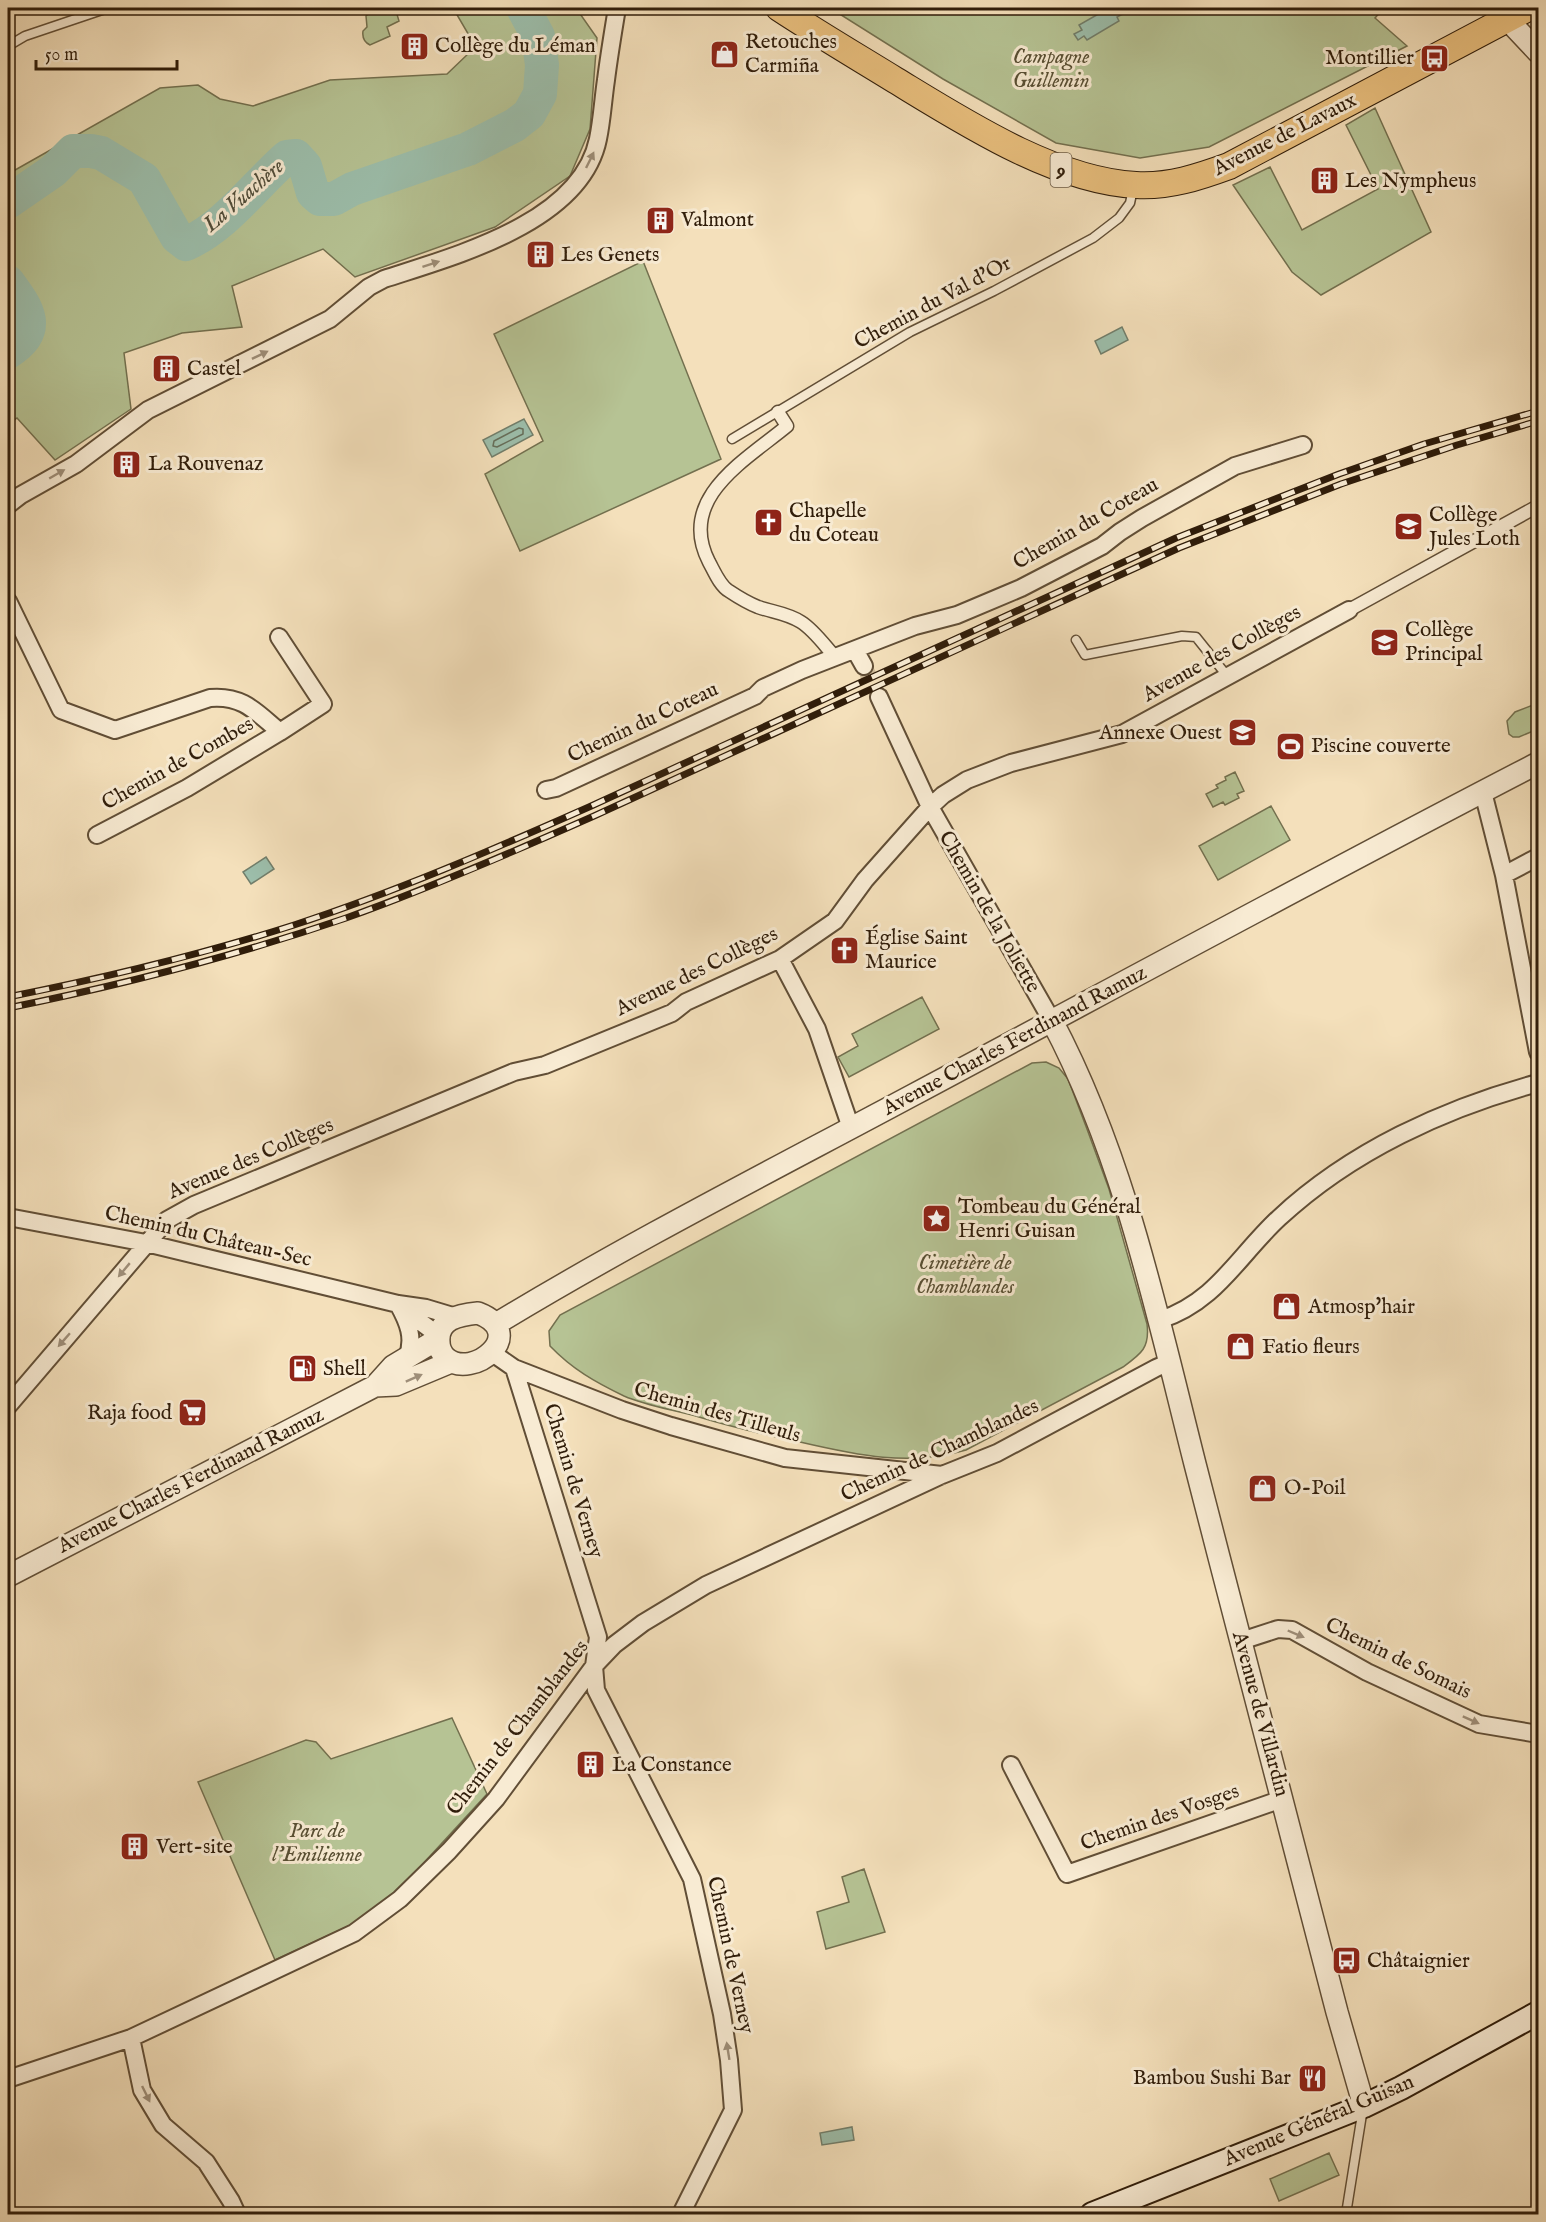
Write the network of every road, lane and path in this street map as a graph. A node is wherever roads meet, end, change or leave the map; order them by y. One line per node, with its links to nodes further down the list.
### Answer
1 (108, 8): 5 (lane)
2 (617, 8): 11 (street, one-way to 2)
3 (779, 8): 7 (main road, Avenue de Lavaux / 9)
4 (1510, 11): 6 (street); 7 (main road, Avenue de Lavaux / 9)
5 (8, 46)
6 (1539, 52)
7 (1134, 185): 8 (lane, Chemin du Val d'Or)
8 (778, 412): 9 (lane, Chemin du Val d'Or); 18 (street)
9 (732, 439)
10 (1303, 445): 17 (street, Chemin du Coteau)
11 (8, 505)
12 (1539, 506): 14 (street, Avenue des Collèges)
13 (8, 601): 22 (street, Chemin de Combes)
14 (1349, 610): 20 (street, Avenue des Collèges)
15 (279, 637): 22 (street, Chemin de Combes)
16 (1076, 640): 20 (lane)
17 (855, 650): 18 (street, Chemin du Coteau); 19 (street)
18 (836, 658): 24 (street, Chemin du Coteau)
19 (864, 666)
20 (1228, 677): 26 (street, Avenue des Collèges)
21 (879, 697): 26 (street)
22 (280, 732): 27 (street, Chemin de Combes)
23 (1539, 763): 25 (street, Avenue Charles Ferdinand Ramuz)
24 (546, 790)
25 (1483, 792): 29 (street); 31 (street, Avenue Charles Ferdinand Ramuz)
26 (930, 807): 30 (street, Avenue des Collèges); 31 (street, Chemin de la Joliette)
27 (97, 835)
28 (1539, 857): 29 (street)
29 (1504, 875): 32 (street)
30 (780, 959): 34 (street); 36 (street, Avenue des Collèges)
31 (1052, 1021): 34 (street, Avenue Charles Ferdinand Ramuz); 39 (street, Chemin de la Joliette)
32 (1539, 1052)
33 (1539, 1083): 39 (street)
34 (851, 1128): 40 (street, Avenue Charles Ferdinand Ramuz)
35 (8, 1217): 36 (street, Chemin du Château-Sec)
36 (146, 1243): 37 (street, Chemin du Château-Sec); 48 (street, Avenue des Collèges, one-way to 48)
37 (398, 1304): 38 (street, Chemin du Château-Sec); 41 (street, Chemin du Château-Sec); 43 (street)
38 (456, 1317): 40 (street); 41 (street)
39 (1160, 1320): 45 (street, Avenue de Villardin)
40 (496, 1324): 42 (street)
41 (438, 1337): 43 (street, Avenue Charles Ferdinand Ramuz); 44 (street)
42 (491, 1352): 44 (street); 46 (street, Chemin des Tilleuls)
43 (407, 1358): 47 (street, Avenue Charles Ferdinand Ramuz)
44 (451, 1362): 47 (street, Avenue Charles Ferdinand Ramuz, one-way to 44)
45 (1170, 1362): 49 (street, Chemin de Chamblandes); 51 (street, Avenue de Villardin)
46 (514, 1368): 49 (street, Chemin des Tilleuls); 52 (street, Chemin de Verney)
47 (375, 1386): 50 (street, Avenue Charles Ferdinand Ramuz)
48 (8, 1406)
49 (942, 1475): 52 (street, Chemin de Chamblandes)
50 (8, 1576)
51 (1241, 1641): 53 (street, Chemin de Somais, one-way to 53); 55 (street, Avenue de Villardin)
52 (594, 1666): 57 (street, Chemin de Chamblandes); 61 (street, Chemin de Verney, one-way to 52)
53 (1539, 1734)
54 (1011, 1765): 55 (street, Chemin des Vosges)
55 (1281, 1799): 59 (street, Avenue de Villardin)
56 (1539, 2013): 59 (main road, Avenue Général Guisan)
57 (131, 2038): 58 (street, Chemin de Chamblandes); 60 (street, one-way to 60)
58 (8, 2079)
59 (1364, 2106): 62 (main road, Avenue Général Guisan); 63 (lane)
60 (237, 2214)
61 (681, 2214)
62 (1092, 2214)
63 (1346, 2214)

